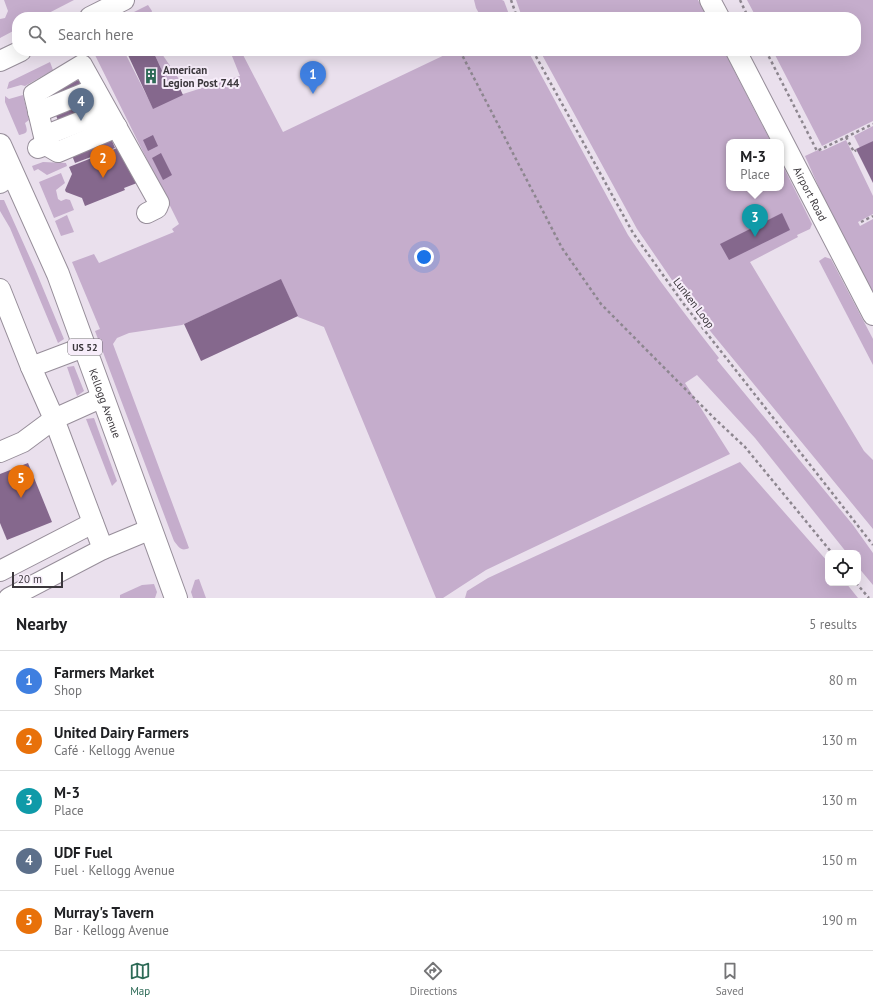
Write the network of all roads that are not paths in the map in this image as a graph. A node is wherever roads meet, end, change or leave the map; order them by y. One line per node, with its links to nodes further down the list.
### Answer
1 (124, 0): 3 (street)
2 (710, 0): 4 (street)
3 (100, 12)
4 (716, 12)
5 (12, 55): 7 (street)
6 (739, 56): 11 (street, Airport Road)
7 (0, 61)
8 (95, 89): 9 (street); 9 (street); 10 (street)
9 (38, 112): 10 (street)
10 (112, 119): 15 (street)
11 (782, 139)
12 (784, 143): 17 (street, Airport Road)
13 (0, 145): 14 (main road, Kellogg Avenue / US 52)
14 (6, 178): 18 (main road, Kellogg Avenue / US 52)
15 (147, 213)
16 (0, 289): 19 (street)
17 (873, 315)
18 (84, 347): 19 (street); 20 (main road, Kellogg Avenue / US 52)
19 (31, 368): 21 (street)
20 (103, 398): 21 (street); 24 (main road, Kellogg Avenue / US 52)
21 (54, 419): 22 (street); 23 (street)
22 (0, 452)
23 (93, 523): 25 (street); 26 (street)
24 (151, 529): 25 (street); 28 (main road, Kellogg Avenue / US 52)
25 (103, 549): 27 (street)
26 (0, 571)
27 (9, 598)
28 (176, 598)

